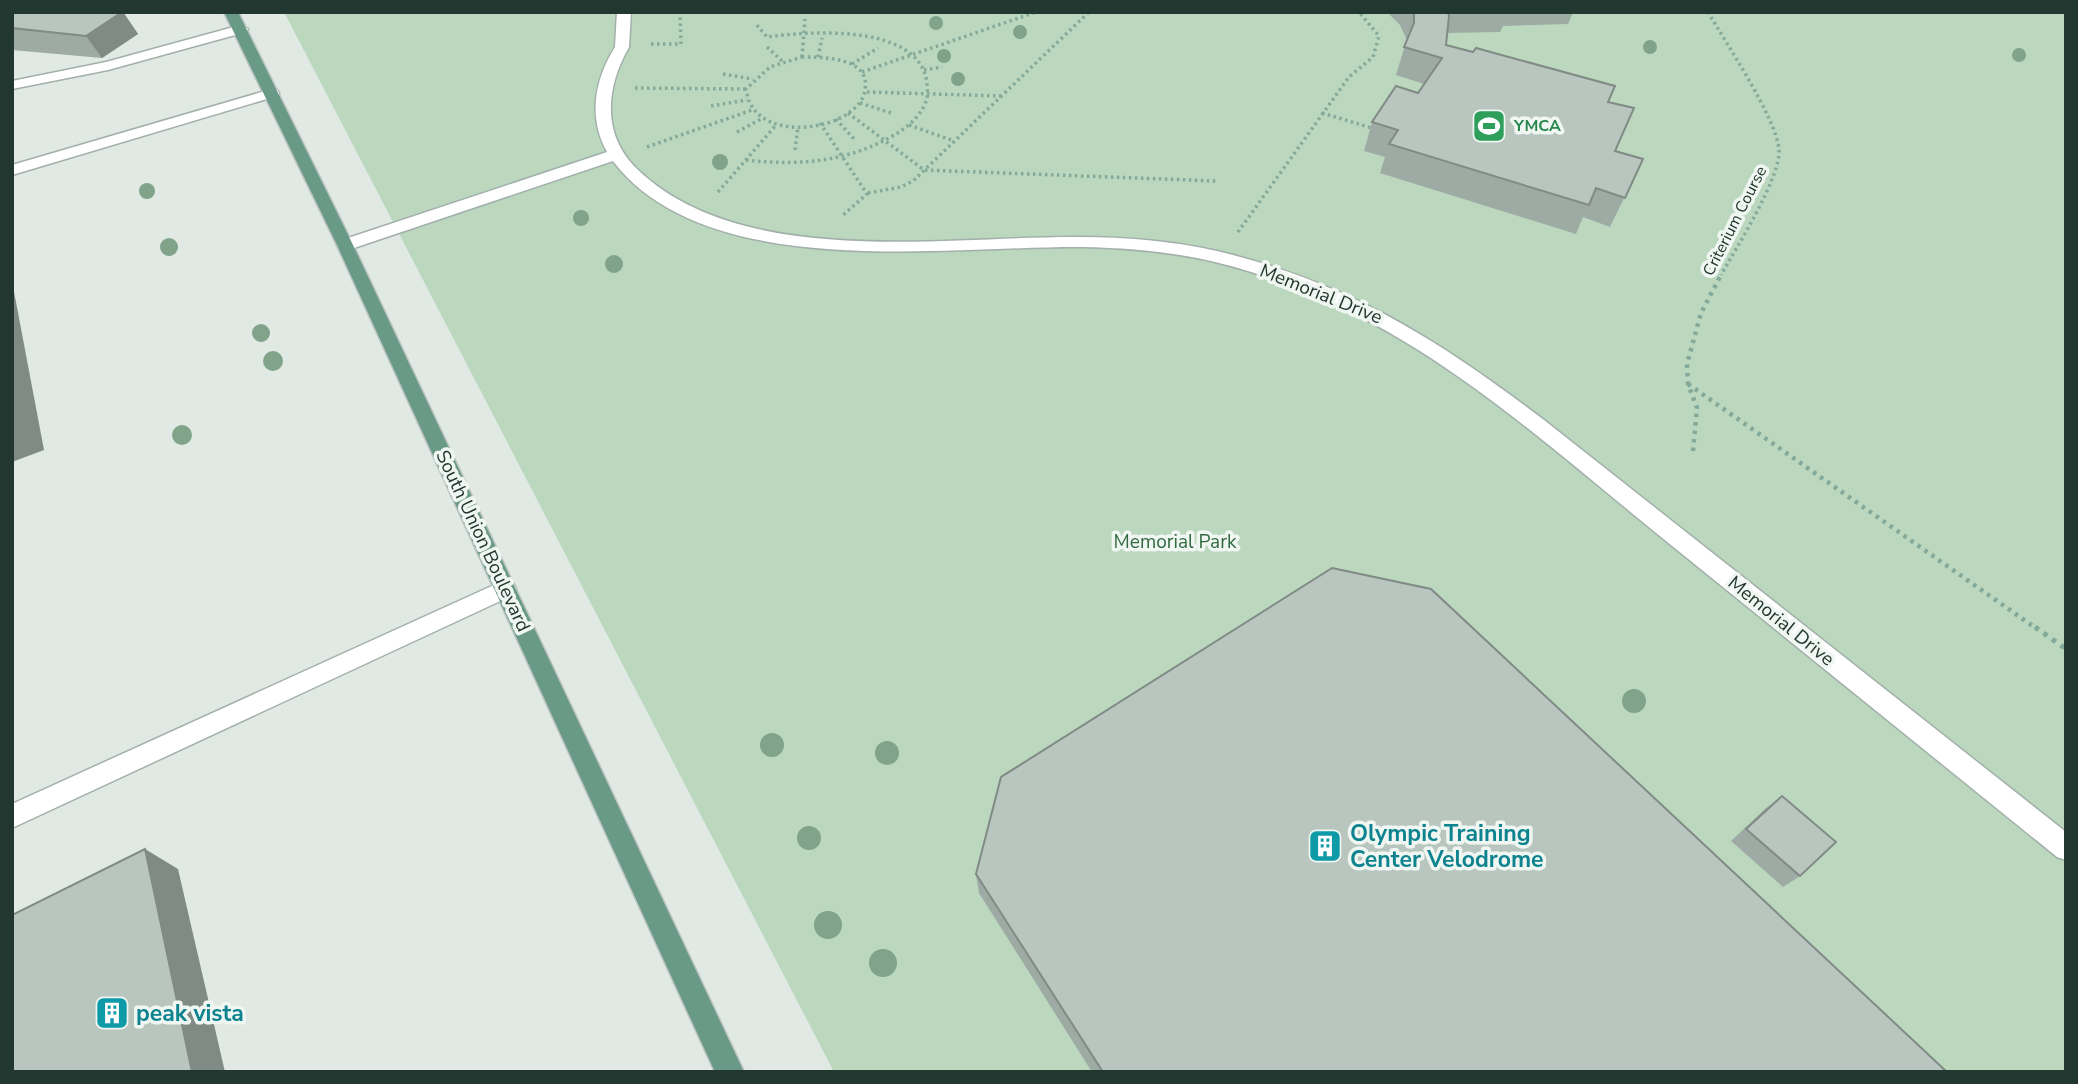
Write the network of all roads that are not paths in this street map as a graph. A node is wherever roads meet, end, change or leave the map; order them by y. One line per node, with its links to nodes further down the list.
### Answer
1 (230, 12): 3 (main road, South Union Boulevard)
2 (624, 12): 6 (street, Memorial Drive)
3 (241, 29): 4 (street); 5 (main road, South Union Boulevard)
4 (12, 85)
5 (272, 93): 7 (street); 8 (main road, South Union Boulevard)
6 (614, 155): 8 (street); 11 (street, Memorial Drive)
7 (12, 170)
8 (345, 245): 9 (main road, South Union Boulevard)
9 (506, 589): 10 (street); 12 (main road, South Union Boulevard)
10 (12, 816)
11 (2066, 848)
12 (730, 1072)

